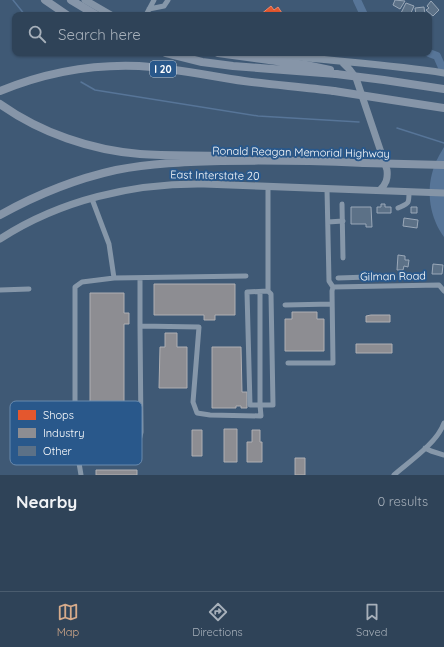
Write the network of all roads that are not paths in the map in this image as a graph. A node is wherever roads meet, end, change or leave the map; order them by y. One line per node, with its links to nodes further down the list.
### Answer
1 (44, 0): 8 (highway)
2 (71, 0): 9 (highway)
3 (85, 0): 6 (main road)
4 (154, 0): 7 (street)
5 (168, 0): 7 (street)
6 (94, 2): 10 (main road)
7 (149, 9): 11 (street)
8 (62, 12)
9 (91, 12)
10 (107, 12)
11 (148, 12)
12 (178, 56): 16 (highway)
13 (240, 56): 16 (highway)
14 (307, 56): 15 (main road)
15 (342, 62): 17 (main road); 26 (main road)
16 (337, 73): 18 (highway, bridge)
17 (443, 73)
18 (444, 89)
19 (0, 92): 21 (highway, I 20, bridge)
20 (0, 104): 22 (highway)
21 (444, 108)
22 (279, 160): 23 (highway, Ronald Reagan Memorial Highway, bridge); 32 (highway, Ronald Reagan Memorial Highway)
23 (444, 165)
24 (268, 186): 25 (main road, East Interstate 20); 29 (main road, East Interstate 20); 49 (street)
25 (327, 189): 26 (main road, East Interstate 20); 34 (street)
26 (380, 190): 27 (main road, East Interstate 20)
27 (411, 192): 28 (main road, East Interstate 20); 31 (street)
28 (442, 193)
29 (92, 199): 35 (main road, East Interstate 20); 40 (street)
30 (342, 204): 33 (street)
31 (398, 208)
32 (0, 215)
33 (343, 221): 34 (street); 36 (street)
34 (328, 222): 44 (street)
35 (0, 239)
36 (343, 258)
37 (246, 276): 41 (street)
38 (354, 277): 39 (street); 42 (street); 43 (street)
39 (368, 277)
40 (114, 278): 41 (street); 54 (street)
41 (140, 278): 52 (street)
42 (338, 278)
43 (354, 286): 44 (street, Gilman Road); 47 (street, Gilman Road)
44 (333, 287): 50 (street)
45 (29, 289): 46 (street)
46 (0, 290)
47 (444, 291)
48 (260, 292): 49 (street); 56 (street); 56 (street)
49 (270, 293): 56 (street)
50 (332, 304): 51 (street); 53 (street)
51 (285, 305)
52 (140, 326): 55 (street); 56 (street)
53 (288, 363)
54 (75, 401)
55 (141, 401)
56 (260, 405)
57 (444, 423): 58 (street)
58 (425, 448): 59 (street); 61 (street)
59 (444, 455)
60 (79, 465): 62 (street)
61 (400, 473): 63 (street)
62 (81, 475)
63 (394, 475)

